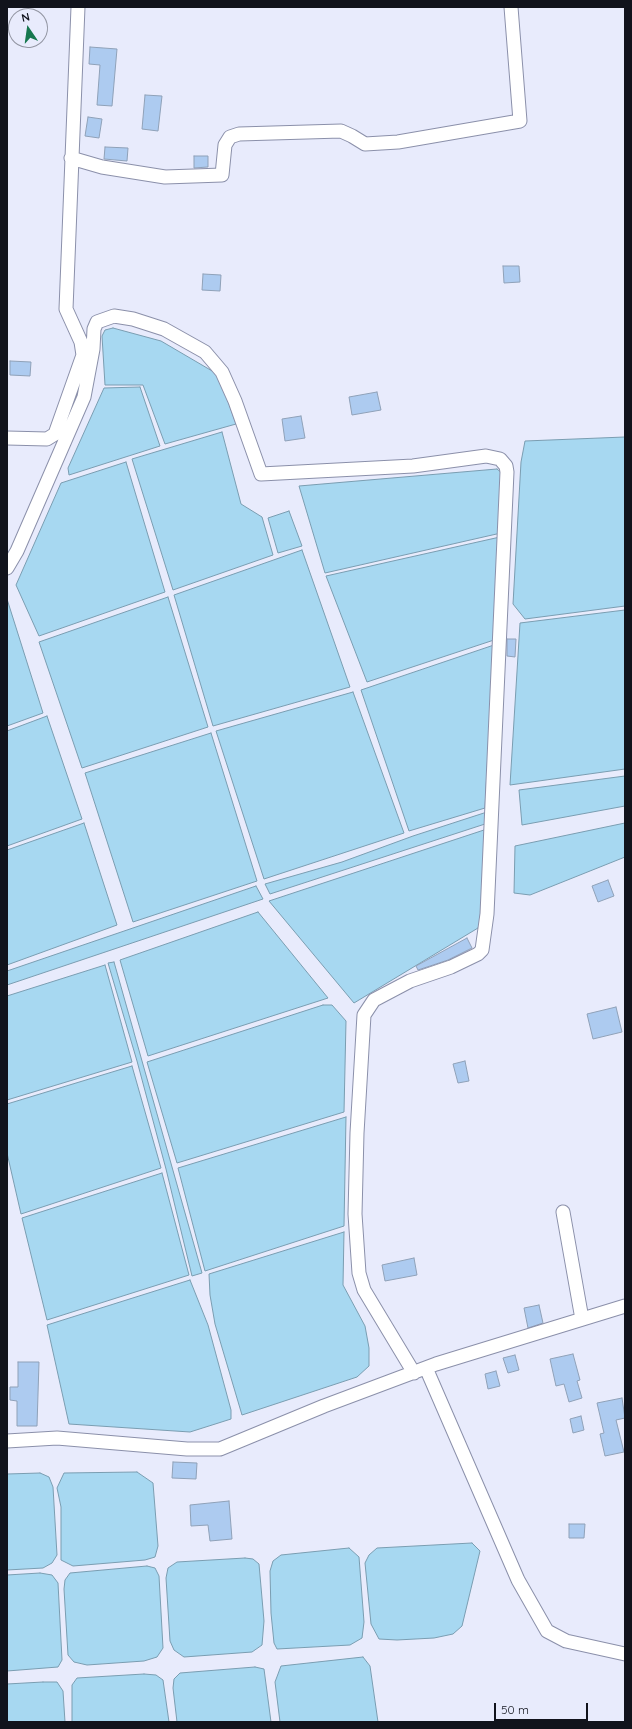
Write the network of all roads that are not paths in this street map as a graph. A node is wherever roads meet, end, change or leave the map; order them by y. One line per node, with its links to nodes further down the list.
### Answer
1 (78, 7): 3 (street)
2 (511, 7): 3 (street)
3 (71, 158): 4 (street)
4 (7, 438)
5 (7, 568): 9 (street)
6 (562, 1212): 8 (street)
7 (625, 1306): 8 (street)
8 (582, 1319): 9 (street)
9 (420, 1370): 10 (street); 11 (street)
10 (7, 1441)
11 (625, 1654)

